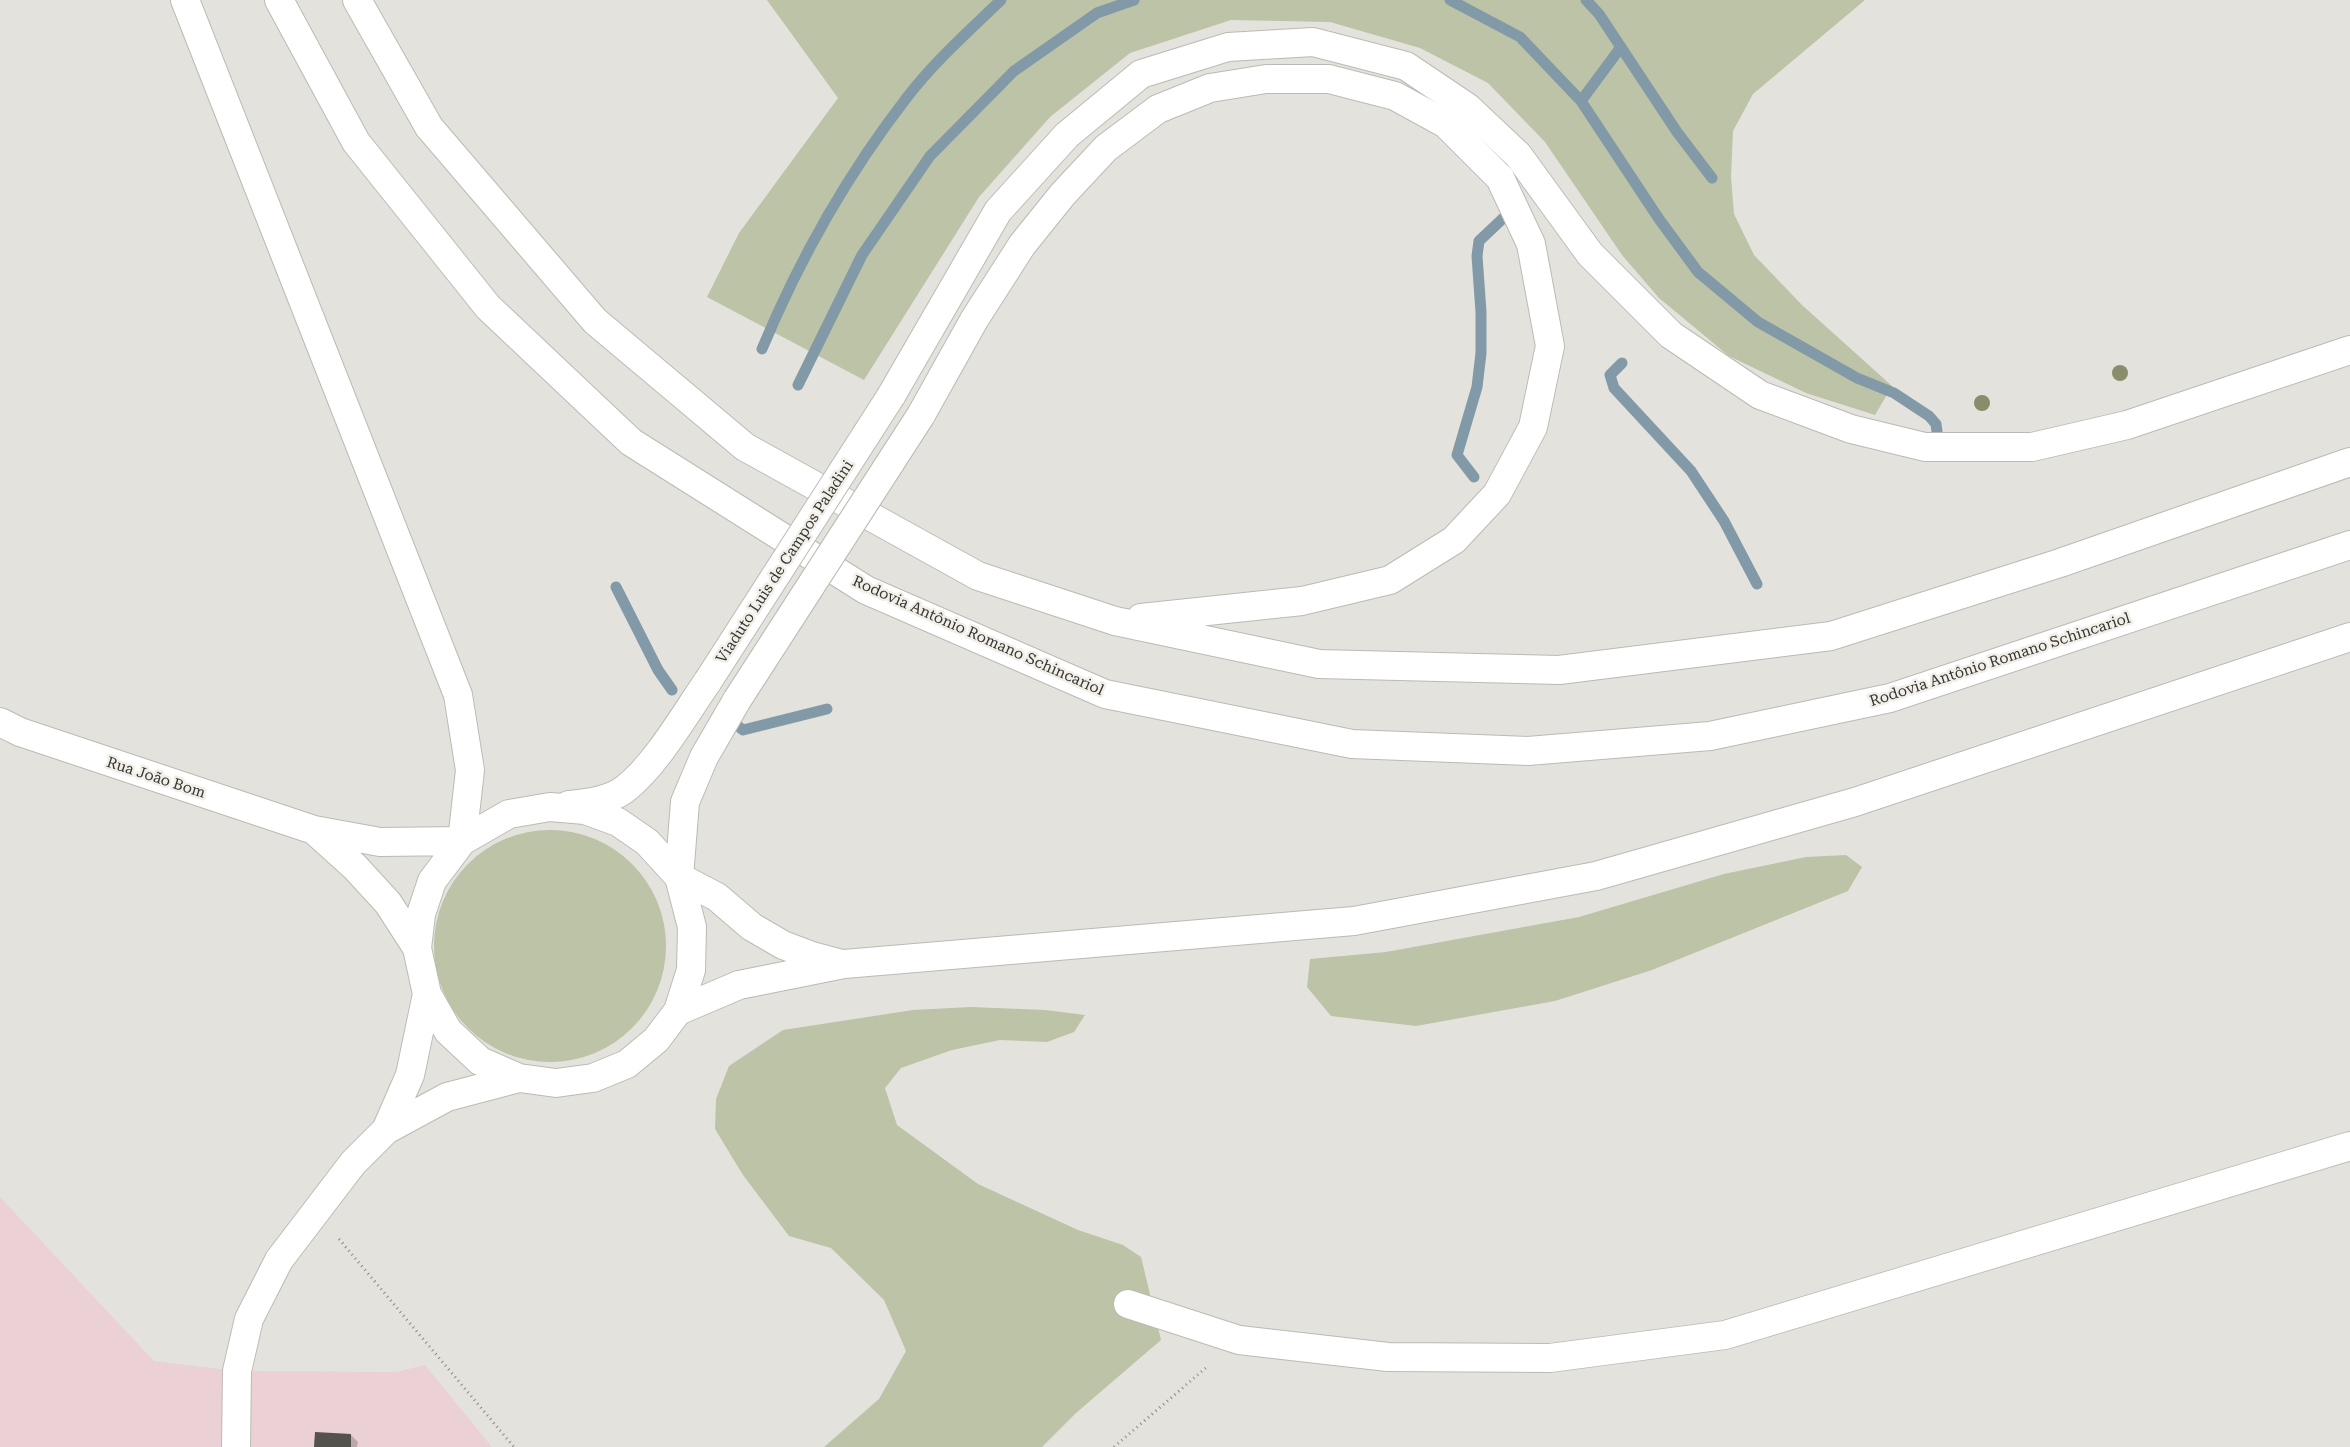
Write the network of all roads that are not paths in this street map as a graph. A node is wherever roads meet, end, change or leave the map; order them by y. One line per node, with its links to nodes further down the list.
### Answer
1 (185, 0): 14 (main road)
2 (279, 0): 8 (main road, Rodovia Antônio Romano Schincariol)
3 (357, 0): 9 (main road)
4 (2350, 350): 12 (main road, Viaduto Luis de Campos Paladini, bridge)
5 (2350, 455): 7 (main road)
6 (2350, 462): 7 (main road)
7 (2298, 479): 9 (main road)
8 (2350, 545)
9 (1115, 621): 15 (main road, bridge)
10 (2350, 637): 17 (main road)
11 (0, 722): 13 (main road, Rua João Bom)
12 (550, 807): 14 (main road); 15 (main road)
13 (314, 830): 14 (main road, Rua João Bom); 16 (main road)
14 (462, 841): 16 (main road)
15 (679, 877): 17 (main road); 19 (main road)
16 (417, 948): 18 (main road)
17 (844, 964): 19 (main road)
18 (427, 994): 20 (main road); 21 (main road)
19 (678, 1010): 20 (main road)
20 (519, 1078): 21 (main road)
21 (386, 1130): 24 (main road)
22 (2350, 1146): 23 (main road)
23 (1128, 1304)
24 (236, 1447)

